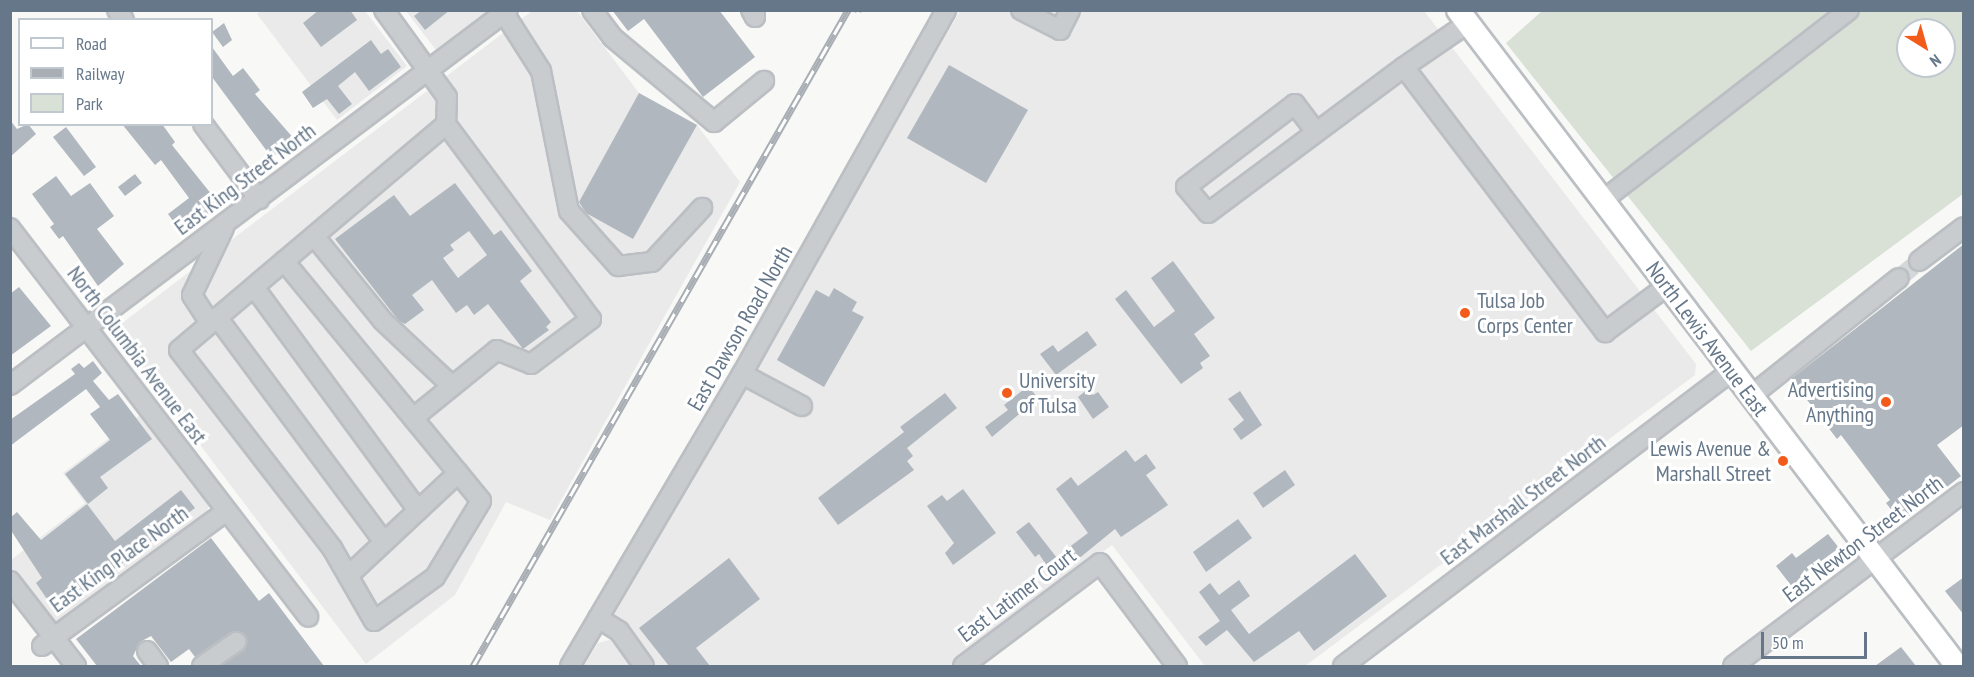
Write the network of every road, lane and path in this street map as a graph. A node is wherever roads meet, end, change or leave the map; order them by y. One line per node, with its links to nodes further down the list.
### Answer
1 (384, 10): 10 (street)
2 (592, 10): 11 (street)
3 (946, 10): 30 (street, East Dawson Road North)
4 (1021, 10): 5 (street)
5 (1070, 10)
6 (1849, 10): 16 (street)
7 (506, 12): 10 (street, East King Street North); 17 (street)
8 (1466, 16): 9 (street); 16 (main road, North Lewis Avenue East)
9 (1404, 67): 14 (street); 25 (street)
10 (428, 69): 12 (street); 15 (street, East King Street North)
11 (764, 81)
12 (446, 124): 21 (street); 32 (street)
13 (204, 126): 15 (street)
14 (1316, 132): 14 (street)
15 (259, 199): 18 (street, East King Street North)
16 (1602, 201): 25 (main road, North Lewis Avenue East)
17 (702, 208)
18 (226, 224): 27 (street); 28 (street, East King Street North)
19 (1964, 227): 23 (street)
20 (10, 228): 28 (street, North Columbia Avenue East)
21 (314, 236): 22 (street); 32 (street)
22 (284, 261): 26 (street); 35 (street)
23 (1919, 261)
24 (1899, 278): 33 (street)
25 (1667, 286): 29 (main road, North Lewis Avenue East)
26 (254, 287): 27 (street); 38 (street)
27 (214, 320): 40 (street); 42 (street)
28 (87, 329): 31 (street, East King Street North); 39 (street, North Columbia Avenue East)
29 (1732, 371): 33 (main road, North Lewis Avenue East); 56 (street, East Marshall Street North)
30 (742, 374): 34 (street); 45 (street, East Dawson Road North)
31 (10, 385)
32 (452, 386): 35 (street)
33 (1751, 396): 41 (main road, North Lewis Avenue East)
34 (802, 406)
35 (413, 418): 36 (street)
36 (458, 473): 38 (street); 42 (street)
37 (1964, 492): 41 (street, East Newton Street North)
38 (418, 510): 40 (street)
39 (225, 512): 44 (street, North Columbia Avenue East); 46 (street, East King Place North)
40 (384, 542): 42 (street)
41 (1875, 559): 57 (street, East Newton Street North); 58 (main road, North Lewis Avenue East)
42 (348, 576)
43 (10, 580): 46 (street)
44 (308, 617)
45 (598, 618): 52 (street, East Dawson Road North); 53 (street)
46 (48, 642): 49 (street)
47 (236, 642): 51 (street)
48 (147, 651): 50 (street)
49 (76, 666)
50 (158, 666)
51 (202, 666)
52 (570, 666)
53 (644, 666)
54 (963, 666): 55 (street, East Latimer Court)
55 (1177, 666)
56 (1343, 666)
57 (1733, 666)
58 (1957, 666)

